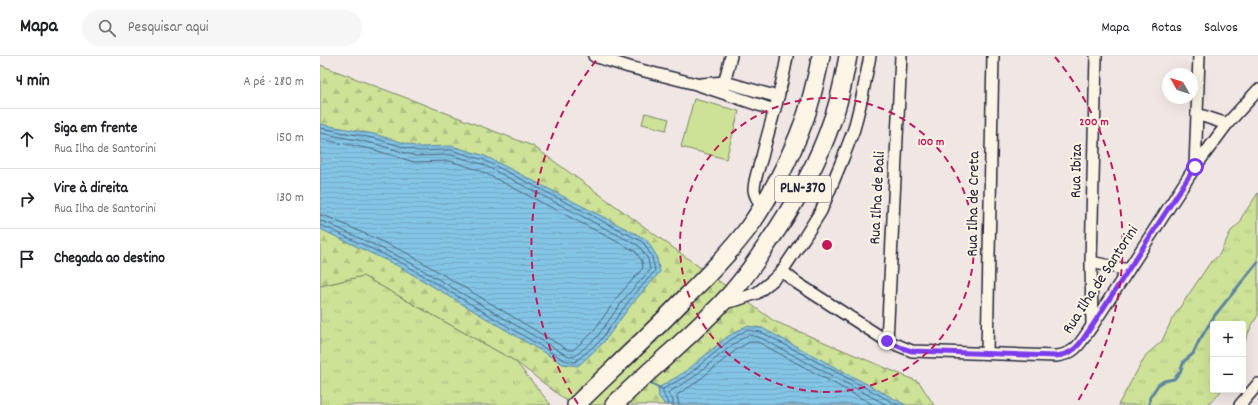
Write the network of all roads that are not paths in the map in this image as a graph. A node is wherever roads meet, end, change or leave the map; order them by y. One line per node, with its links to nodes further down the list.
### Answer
1 (594, 56): 11 (street)
2 (731, 56): 12 (street)
3 (786, 56): 14 (street)
4 (821, 56): 19 (main road, PLN-370)
5 (848, 56): 23 (main road, PLN-370)
6 (870, 56): 21 (street)
7 (901, 56): 25 (street, Rua Ilha de Bali)
8 (993, 56): 26 (street, Rua Ilha de Creta)
9 (1096, 56): 20 (street, Rua Ibiza)
10 (1199, 56): 16 (street)
11 (630, 61): 12 (street)
12 (724, 87): 14 (street); 15 (street)
13 (1258, 90): 17 (street, Rua Ilha de Santorini)
14 (778, 97): 15 (street)
15 (774, 110): 19 (street)
16 (1197, 114): 17 (street); 18 (street)
17 (1227, 124): 18 (street, Rua Ilha de Santorini)
18 (1195, 167): 22 (street, Rua Ilha de Santorini)
19 (762, 206): 28 (main road, PLN-370)
20 (1091, 262): 22 (street); 24 (street, Rua Ibiza)
21 (782, 270): 23 (street); 25 (street, Rua Ilha de Santorini)
22 (1128, 270): 24 (street, Rua Ilha de Santorini)
23 (722, 303): 29 (main road, PLN-370)
24 (1092, 326): 26 (street, Rua Ilha de Santorini)
25 (887, 341): 26 (street, Rua Ilha de Santorini)
26 (987, 353)
27 (1258, 384): 30 (street)
28 (576, 405)
29 (614, 405)
30 (1240, 405)

